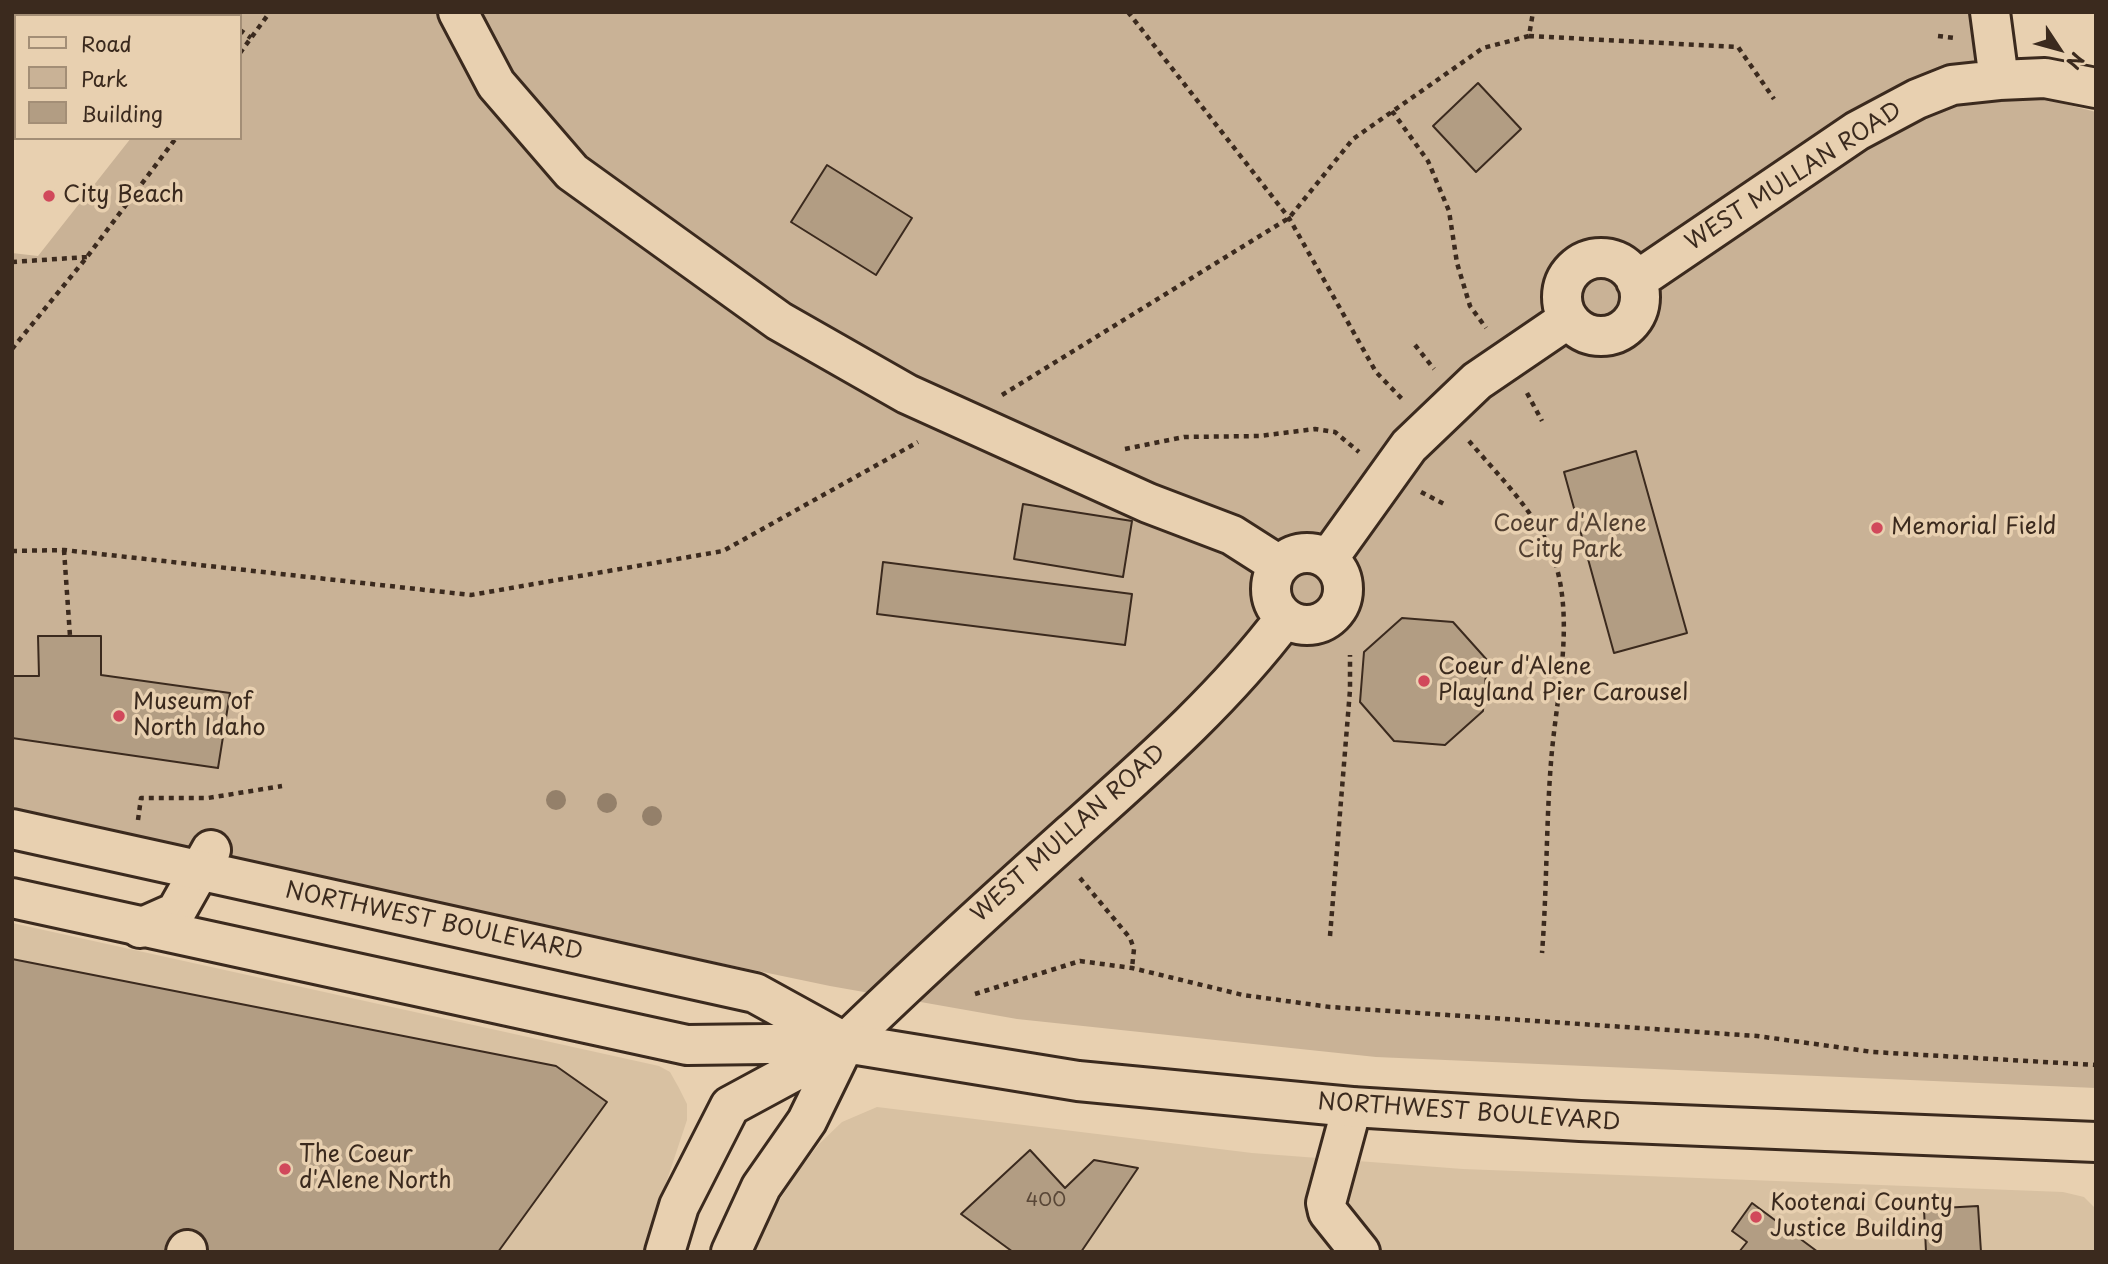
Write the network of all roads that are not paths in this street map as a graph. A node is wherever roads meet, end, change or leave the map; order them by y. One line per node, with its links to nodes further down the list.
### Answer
1 (458, 12): 8 (main road)
2 (1990, 12): 3 (main road)
3 (1999, 80): 4 (main road, WEST MULLAN ROAD); 5 (main road, WEST MULLAN ROAD)
4 (2096, 89)
5 (1636, 281): 6 (main road); 6 (main road)
6 (1568, 318): 7 (main road)
7 (1328, 559): 8 (main road); 9 (main road)
8 (1279, 565): 9 (main road)
9 (1285, 618): 14 (main road, WEST MULLAN ROAD)
10 (12, 829): 11 (main road, NORTHWEST BOULEVARD)
11 (206, 860): 13 (main road); 14 (main road, NORTHWEST BOULEVARD)
12 (12, 898): 13 (main road, NORTHWEST BOULEVARD)
13 (140, 928): 14 (main road, NORTHWEST BOULEVARD)
14 (845, 1043): 15 (main road, NORTHWEST BOULEVARD); 17 (main road); 18 (main road)
15 (1352, 1107): 16 (main road, NORTHWEST BOULEVARD); 19 (main road)
16 (2096, 1142)
17 (665, 1252)
18 (731, 1252)
19 (1360, 1252)

